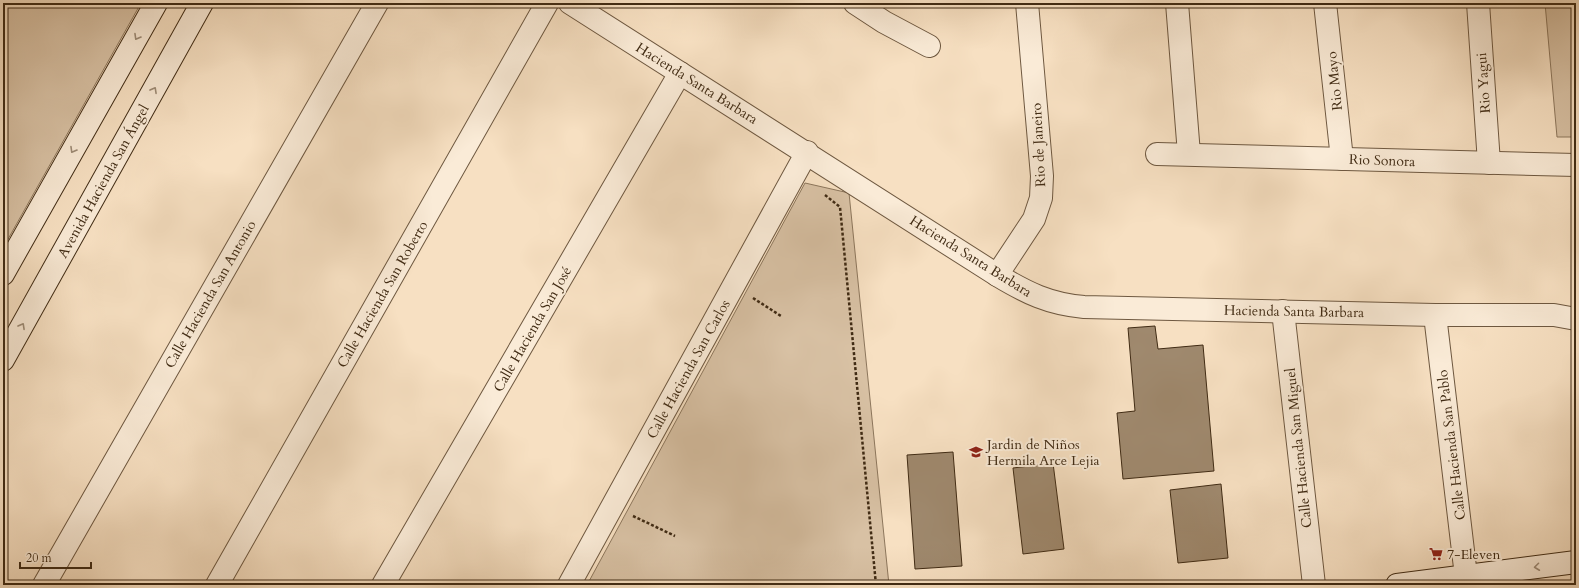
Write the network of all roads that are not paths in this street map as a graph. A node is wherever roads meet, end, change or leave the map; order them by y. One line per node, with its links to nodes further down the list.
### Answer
1 (156, 3): 20 (street, one-way to 20)
2 (202, 3): 25 (street, Avenida Hacienda San Ángel, one-way to 2)
3 (377, 3): 28 (street, Calle Hacienda San Antonio)
4 (547, 3): 29 (street, Calle Hacienda San Roberto)
5 (570, 3): 13 (street, Hacienda Santa Barbara)
6 (855, 3): 11 (street)
7 (1027, 3): 21 (street, Rio de Janeiro)
8 (1177, 3): 16 (street)
9 (1325, 3): 17 (street, Rio Mayo)
10 (1478, 3): 18 (street, Rio Yagui)
11 (883, 13): 12 (street)
12 (929, 46)
13 (680, 73): 14 (street, Hacienda Santa Barbara); 30 (street, Calle Hacienda San José)
14 (807, 152): 21 (street, Hacienda Santa Barbara); 31 (street, Calle Hacienda San Carlos)
15 (1157, 154): 16 (street, Rio Sonora)
16 (1189, 154): 17 (street, Rio Sonora)
17 (1342, 159): 18 (street, Rio Sonora)
18 (1489, 163): 19 (street, Rio Sonora)
19 (1576, 165)
20 (3, 274)
21 (997, 275): 22 (street, Hacienda Santa Barbara)
22 (1283, 311): 23 (street, Hacienda Santa Barbara); 32 (street, Calle Hacienda San Miguel)
23 (1435, 315): 24 (street, Hacienda Santa Barbara); 27 (street, Calle Hacienda San Pablo)
24 (1576, 319)
25 (3, 360)
26 (1576, 562): 27 (street, one-way to 27)
27 (1466, 576): 33 (street)
28 (44, 585)
29 (217, 585)
30 (382, 585)
31 (569, 585)
32 (1314, 585)
33 (1397, 585)

